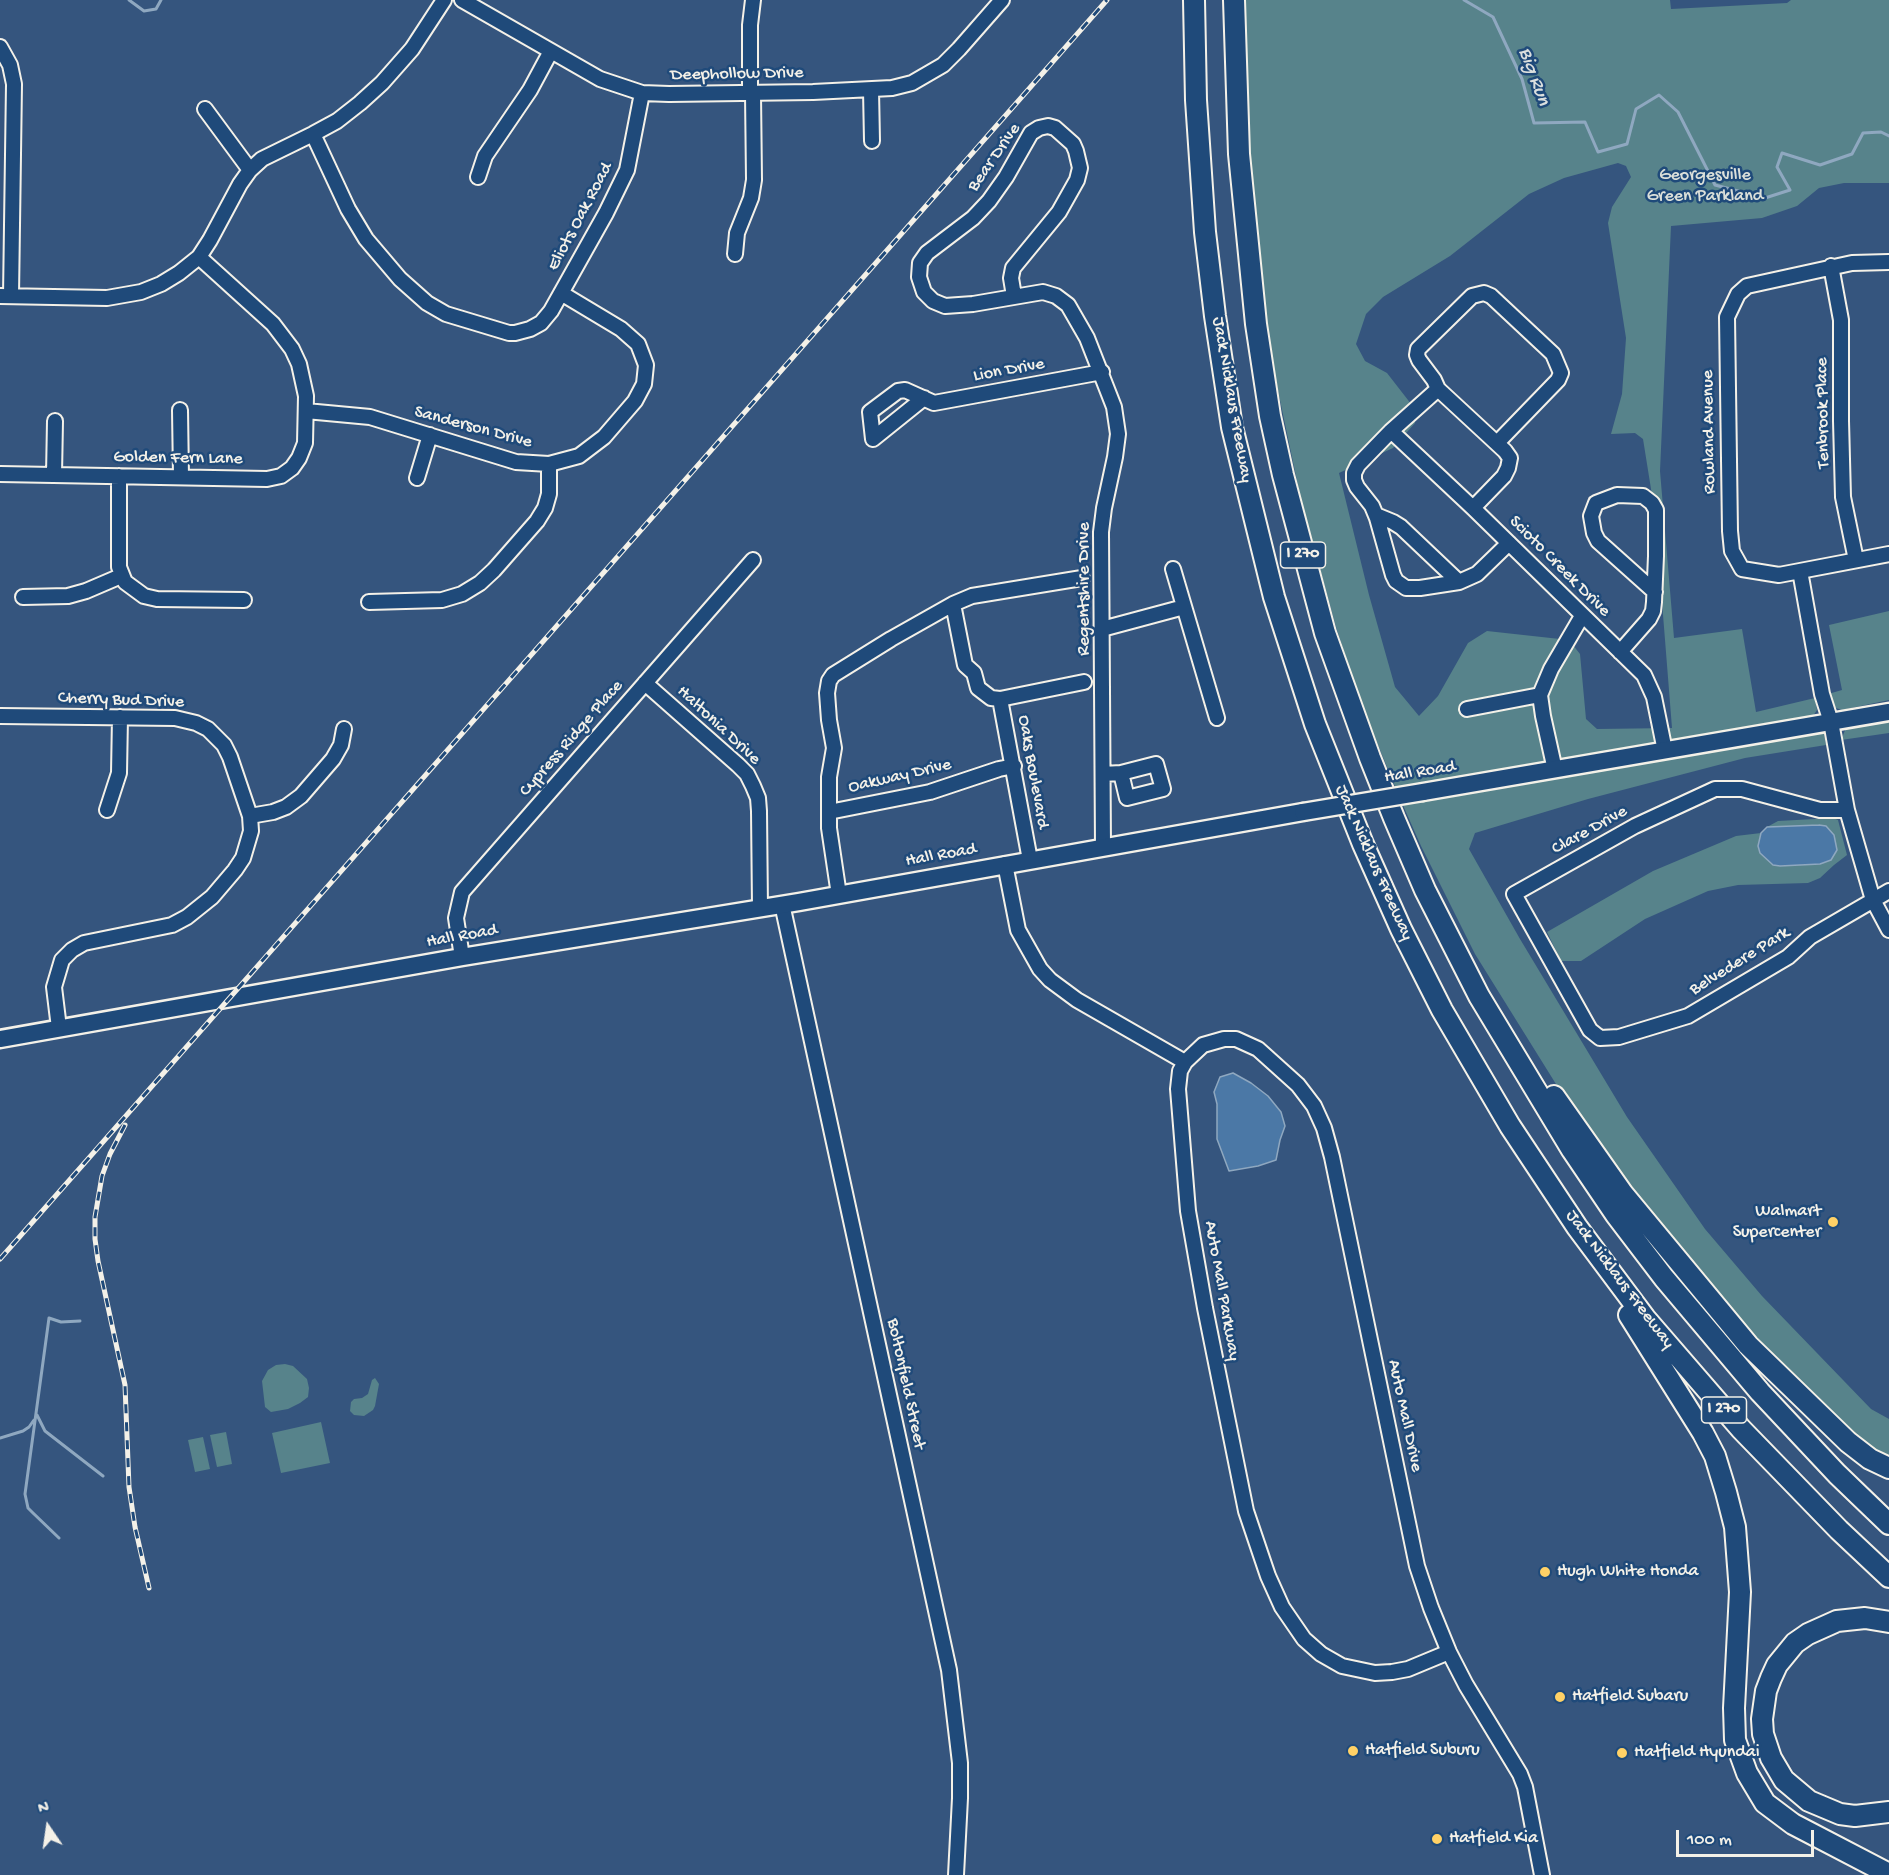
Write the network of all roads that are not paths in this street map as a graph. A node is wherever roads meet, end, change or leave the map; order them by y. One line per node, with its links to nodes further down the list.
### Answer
1 (444, 0): 13 (street)
2 (462, 0): 8 (street, Deephollow Drive)
3 (753, 0): 11 (street)
4 (1002, 0): 9 (street, Deephollow Drive)
5 (1194, 0): 95 (highway, Jack Nicklaus Freeway / I 270)
6 (1234, 0): 94 (highway, Jack Nicklaus Freeway / I 270)
7 (0, 47): 23 (street)
8 (551, 51): 10 (street, Deephollow Drive); 16 (street)
9 (871, 90): 11 (street, Deephollow Drive); 14 (street)
10 (642, 93): 11 (street, Deephollow Drive); 22 (street, Eliots Oak Road)
11 (752, 94): 17 (street)
12 (205, 109): 15 (street)
13 (313, 134): 15 (street); 22 (street, Eliots Oak Road)
14 (872, 141)
15 (250, 170): 18 (street)
16 (478, 177)
17 (735, 254)
18 (199, 257): 23 (street); 29 (street)
19 (1889, 262): 20 (street)
20 (1831, 266): 45 (street, Tenbrook Place); 47 (street, Rowland Avenue)
21 (919, 269): 24 (street, Regentshire Drive); 24 (street, Bear Drive)
22 (561, 293): 34 (street, Sanderson Drive)
23 (5, 296)
24 (1014, 296): 25 (street, Regentshire Drive)
25 (1102, 372): 27 (street, Lion Drive); 58 (street, Regentshire Drive)
26 (1438, 389): 31 (street); 33 (street); 33 (street)
27 (924, 398)
28 (180, 410): 38 (street)
29 (306, 411): 32 (street, Sanderson Drive); 38 (street, Golden Fern Lane)
30 (55, 422): 36 (street)
31 (1391, 431): 40 (street, Scioto Creek Drive); 41 (street)
32 (430, 435): 34 (street, Sanderson Drive); 39 (street)
33 (1497, 443): 40 (street)
34 (549, 464): 54 (street)
35 (0, 474): 36 (street, Golden Fern Lane)
36 (54, 475): 37 (street, Golden Fern Lane)
37 (119, 476): 38 (street, Golden Fern Lane); 48 (street)
38 (181, 477)
39 (417, 478)
40 (1473, 508): 42 (street, Scioto Creek Drive)
41 (1376, 515): 50 (street); 50 (street)
42 (1509, 543): 50 (street); 57 (street, Scioto Creek Drive)
43 (1889, 554): 45 (street)
44 (753, 560): 61 (street, Cypress Ridge Place)
45 (1856, 560): 47 (street)
46 (1173, 569): 56 (street)
47 (1800, 572): 69 (street)
48 (121, 576): 52 (street); 53 (street)
49 (1082, 578): 55 (street)
50 (1459, 582)
51 (1655, 592): 51 (street); 59 (street)
52 (23, 597)
53 (244, 600)
54 (369, 602)
55 (953, 604): 63 (street, Oaks Boulevard); 78 (street)
56 (1184, 607): 58 (street); 68 (street)
57 (1582, 616): 59 (street, Scioto Creek Drive); 62 (street)
58 (1102, 628): 75 (street, Regentshire Drive)
59 (1620, 652): 71 (street, Scioto Creek Drive)
60 (1084, 682): 63 (street)
61 (645, 683): 87 (street, Haltonia Drive); 89 (street, Cypress Ridge Place)
62 (1540, 695): 64 (street); 73 (street)
63 (1000, 699): 72 (street, Oaks Boulevard)
64 (1467, 709)
65 (1889, 712): 69 (main road, Hall Road)
66 (0, 716): 67 (street, Cherry Bud Drive)
67 (120, 717): 76 (street); 79 (street, Cherry Bud Drive)
68 (1217, 718)
69 (1831, 722): 71 (main road, Hall Road); 77 (street)
70 (344, 729): 79 (street)
71 (1665, 751): 73 (main road, Hall Road)
72 (1014, 766): 78 (street, Oakway Drive); 81 (street, Oaks Boulevard)
73 (1555, 770): 80 (main road, Hall Road, bridge)
74 (1120, 773): 75 (street)
75 (1103, 774): 80 (street, Regentshire Drive)
76 (107, 810)
77 (1847, 810): 85 (street); 91 (street, Clare Drive)
78 (829, 812): 84 (street)
79 (250, 816): 90 (street, Cherry Bud Drive)
80 (1103, 847): 81 (main road, Hall Road)
81 (1030, 860): 82 (main road, Hall Road)
82 (1005, 864): 84 (main road, Hall Road); 93 (street)
83 (1889, 891): 85 (street, Belvedere Park)
84 (839, 895): 86 (main road, Hall Road)
85 (1873, 900): 88 (street); 91 (street, Belvedere Park)
86 (782, 904): 87 (main road, Hall Road); 105 (street, Boltonfield Street)
87 (760, 908): 89 (main road, Hall Road)
88 (1889, 930)
89 (462, 957): 90 (main road, Hall Road)
90 (59, 1028): 92 (main road, Hall Road)
91 (1600, 1038)
92 (0, 1039)
93 (1185, 1062): 102 (street, Auto Mall Drive); 102 (street, Auto Mall Parkway)
94 (1522, 1070): 96 (highway); 97 (highway, Jack Nicklaus Freeway / I 270)
95 (1577, 1227): 100 (highway, Jack Nicklaus Freeway / I 270); 104 (highway)
96 (1889, 1468)
97 (1837, 1474): 98 (highway); 99 (highway, Jack Nicklaus Freeway / I 270)
98 (1889, 1505)
99 (1889, 1524)
100 (1889, 1577)
101 (1889, 1622): 103 (highway)
102 (1449, 1652): 106 (street, Auto Mall Drive)
103 (1889, 1812)
104 (1889, 1874)
105 (957, 1875)
106 (1542, 1875)

